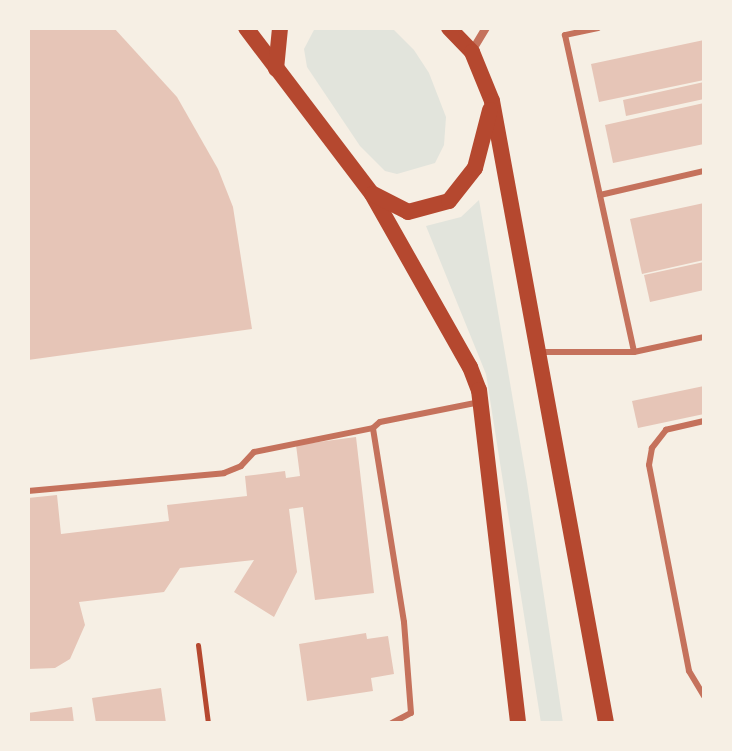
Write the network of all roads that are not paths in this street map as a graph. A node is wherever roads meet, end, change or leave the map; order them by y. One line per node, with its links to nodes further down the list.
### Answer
1 (246, 28): 7 (main road)
2 (280, 28): 7 (main road)
3 (449, 28): 6 (main road)
4 (486, 28): 6 (street)
5 (598, 28): 11 (lane)
6 (472, 52): 8 (main road)
7 (276, 69): 10 (main road)
8 (492, 101): 10 (main road); 13 (main road)
9 (704, 171): 11 (lane)
10 (372, 194): 15 (main road)
11 (600, 195): 14 (lane)
12 (704, 337): 14 (lane)
13 (541, 352): 14 (lane); 24 (main road)
14 (634, 352)
15 (480, 402): 17 (lane); 23 (main road)
16 (704, 421): 19 (lane)
17 (373, 428): 18 (lane); 20 (lane)
18 (28, 491)
19 (704, 696)
20 (411, 713): 21 (lane); 22 (lane)
21 (392, 723)
22 (411, 723)
23 (518, 723)
24 (606, 723)

